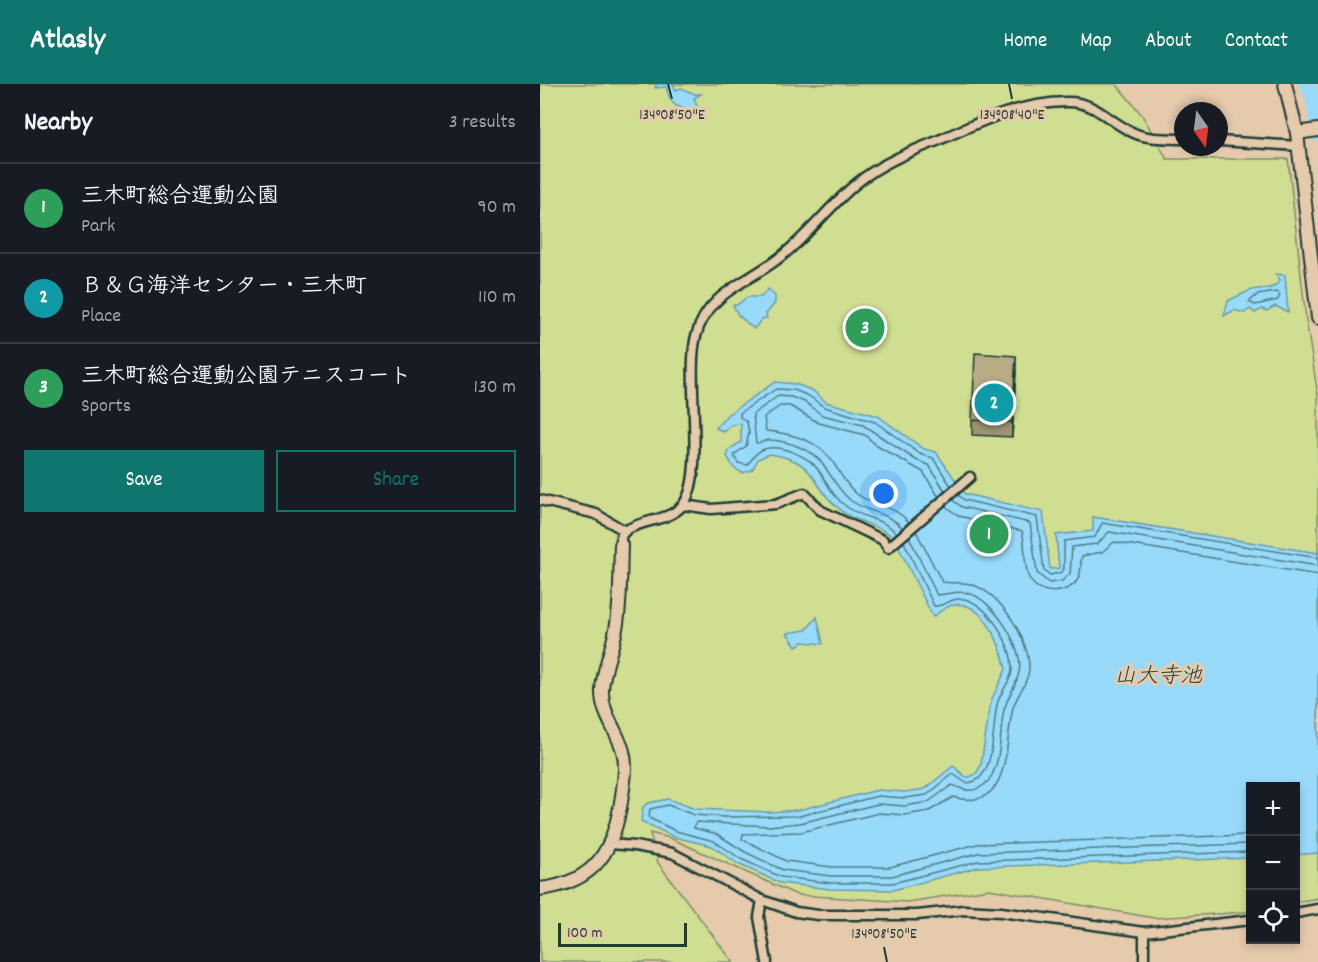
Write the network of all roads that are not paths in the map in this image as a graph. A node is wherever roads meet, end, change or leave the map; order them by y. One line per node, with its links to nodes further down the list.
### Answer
1 (1285, 84): 2 (street)
2 (1308, 132): 5 (street)
3 (1174, 139): 9 (street)
4 (1228, 142): 5 (street)
5 (1299, 146): 6 (street)
6 (1318, 318)
7 (970, 477): 9 (street)
8 (540, 500): 10 (street)
9 (682, 505): 10 (street)
10 (625, 531): 11 (street)
11 (621, 545): 12 (street)
12 (610, 844): 13 (street); 14 (street)
13 (540, 889)
14 (762, 900): 18 (street); 19 (street)
15 (1318, 909): 16 (street)
16 (1300, 912)
17 (1246, 921): 18 (street)
18 (1144, 932): 20 (street)
19 (767, 962)
20 (1144, 962)

